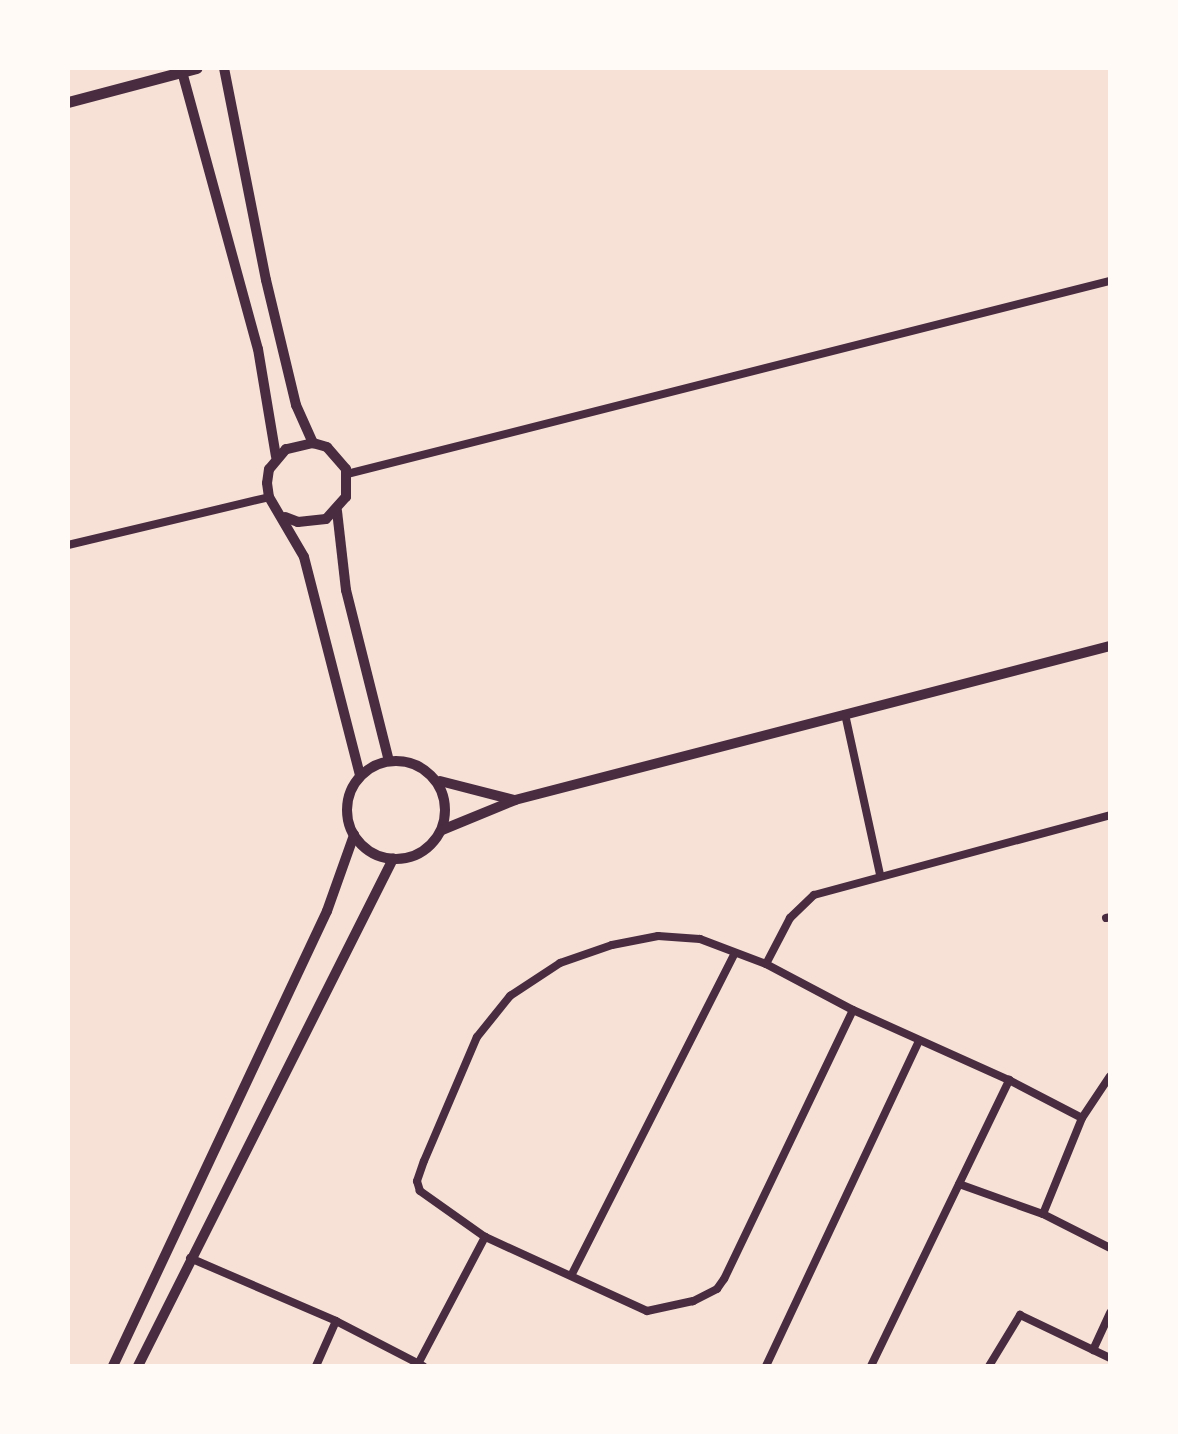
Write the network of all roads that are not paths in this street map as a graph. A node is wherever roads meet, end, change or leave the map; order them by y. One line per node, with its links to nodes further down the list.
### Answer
1 (196, 68): 3 (main road)
2 (224, 68): 6 (main road)
3 (181, 69): 4 (main road); 7 (main road)
4 (68, 102)
5 (1110, 281): 8 (street)
6 (313, 443): 7 (main road); 8 (main road)
7 (276, 457): 9 (main road)
8 (347, 474): 10 (main road)
9 (269, 497): 11 (main road); 12 (street)
10 (337, 511): 11 (main road); 15 (main road)
11 (285, 517): 16 (main road)
12 (68, 545)
13 (1110, 646): 14 (main road)
14 (845, 714): 18 (main road); 23 (street)
15 (389, 761): 16 (main road); 17 (main road)
16 (360, 775): 21 (main road)
17 (440, 780): 18 (main road); 20 (main road)
18 (515, 800): 20 (main road)
19 (1110, 815): 23 (street)
20 (442, 830): 22 (main road)
21 (354, 835): 22 (main road); 42 (main road)
22 (393, 859): 35 (main road)
23 (880, 875): 25 (street)
24 (734, 955): 25 (street); 33 (street); 36 (street)
25 (766, 964): 26 (street)
26 (853, 1010): 27 (street); 36 (street)
27 (919, 1041): 29 (street); 45 (street)
28 (1110, 1076): 30 (street)
29 (1009, 1080): 30 (street); 31 (street)
30 (1082, 1118): 32 (street)
31 (959, 1184): 32 (street); 46 (street)
32 (1043, 1214): 34 (street)
33 (485, 1237): 36 (street); 41 (street)
34 (1110, 1248)
35 (190, 1258): 38 (street); 43 (main road)
36 (572, 1274)
37 (1110, 1314): 39 (street)
38 (336, 1321): 41 (street); 44 (street)
39 (1093, 1350): 40 (street); 47 (street)
40 (1110, 1358)
41 (420, 1365)
42 (113, 1366)
43 (138, 1366)
44 (316, 1366)
45 (766, 1366)
46 (871, 1366)
47 (990, 1366)

